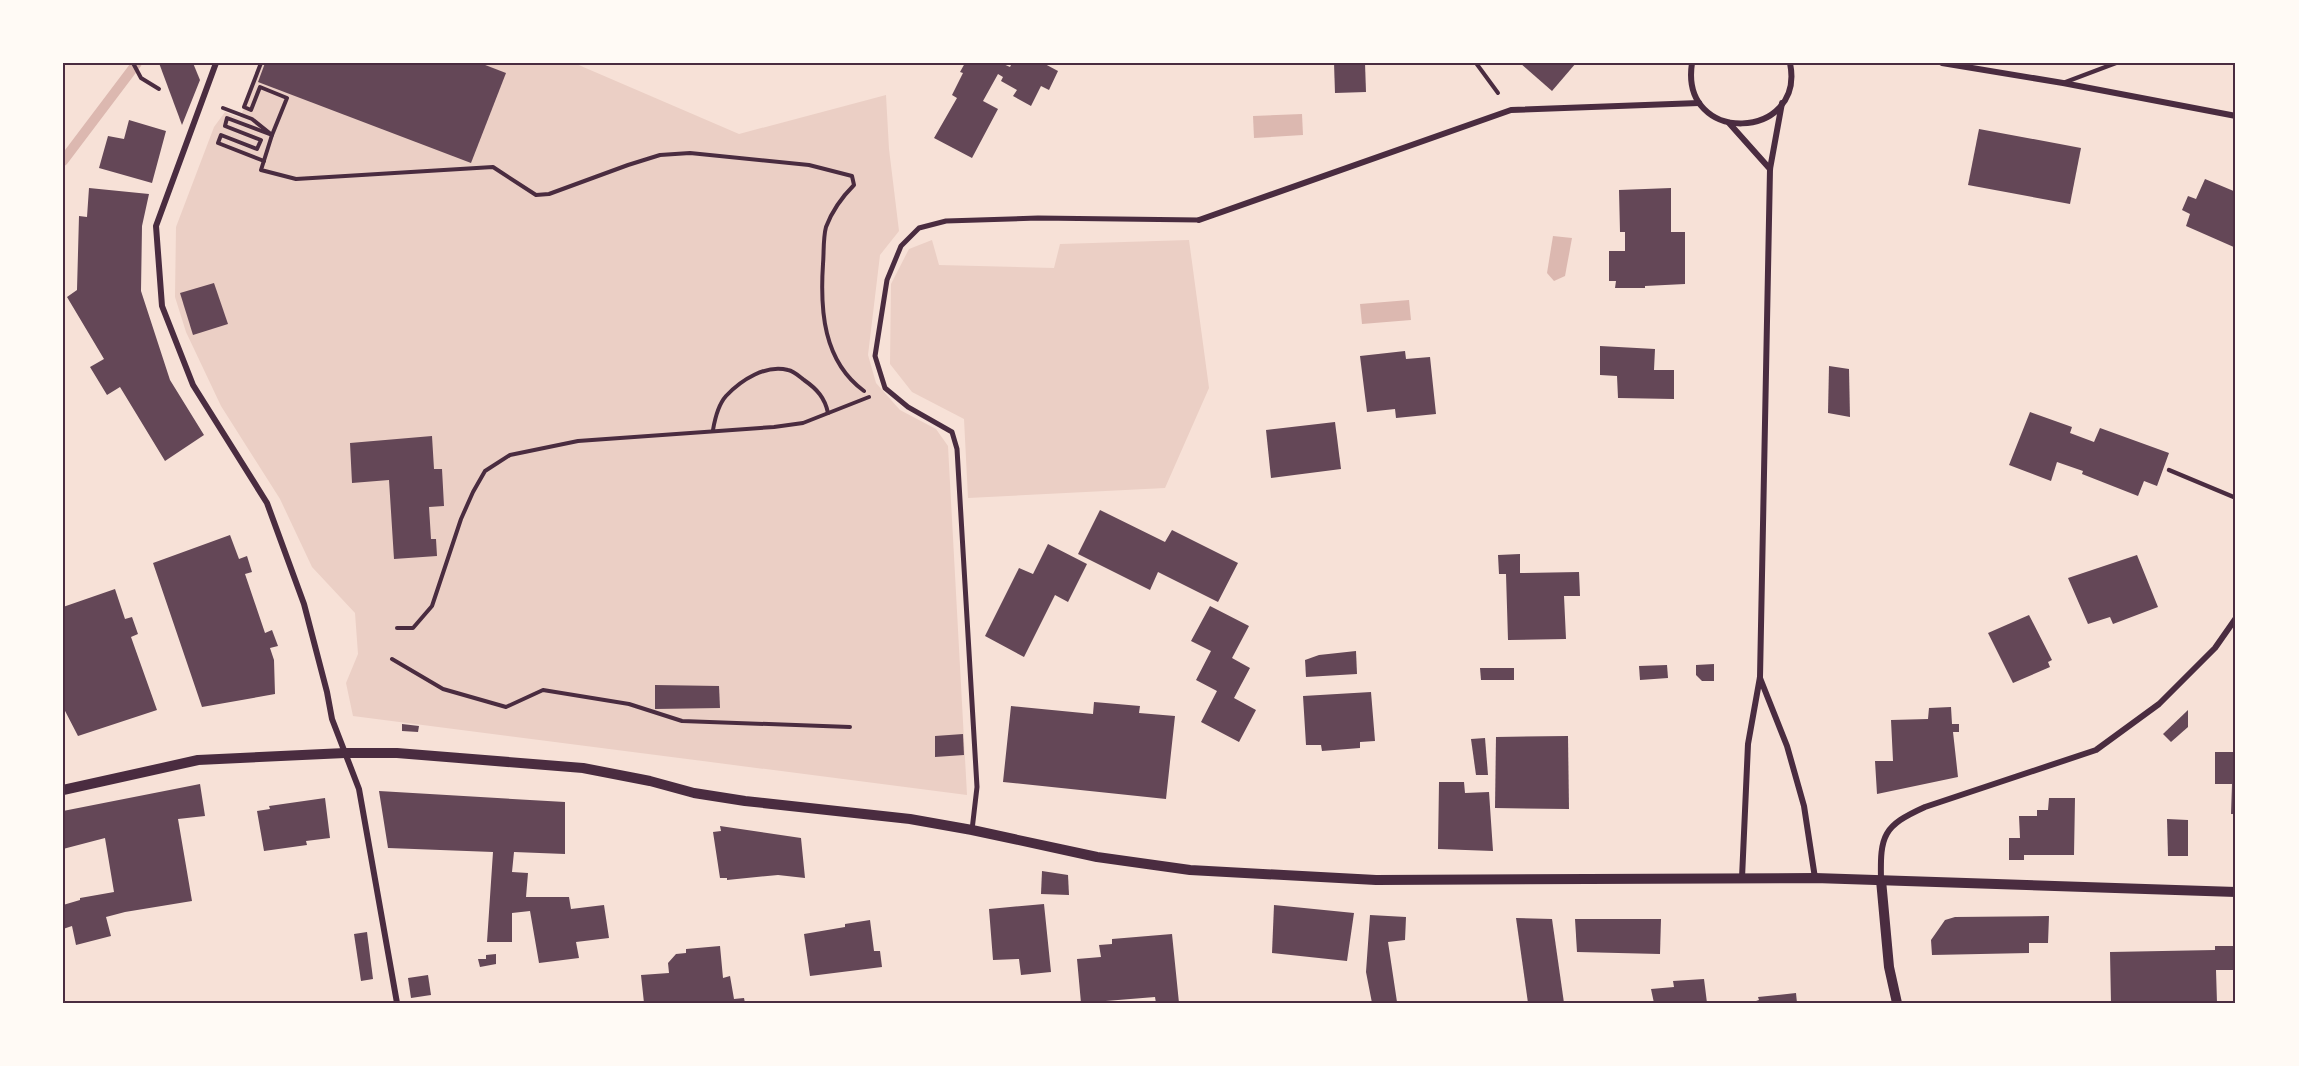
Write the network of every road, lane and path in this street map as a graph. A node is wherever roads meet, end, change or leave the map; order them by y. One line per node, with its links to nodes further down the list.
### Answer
1 (133, 63): 10 (path)
2 (216, 63): 30 (street)
3 (261, 63): 17 (path)
4 (1476, 63): 14 (path)
5 (1692, 63): 11 (street)
6 (1790, 63): 12 (street)
7 (1942, 63): 9 (street)
8 (2116, 63): 9 (lane)
9 (2063, 83): 15 (street)
10 (159, 89)
11 (1699, 103): 14 (street); 16 (street)
12 (1782, 103): 16 (street); 19 (street)
13 (222, 108): 17 (path)
14 (1511, 110): 20 (street)
15 (2235, 116)
16 (1729, 123): 19 (street)
17 (272, 135): 18 (path); 18 (path)
18 (264, 161): 21 (path)
19 (1770, 169): 28 (street)
20 (1199, 220): 32 (street)
21 (828, 413): 22 (path); 22 (path)
22 (713, 430): 26 (path)
23 (2169, 470): 24 (lane)
24 (2236, 498)
25 (2236, 618): 35 (street)
26 (397, 628)
27 (392, 659): 29 (path)
28 (1760, 677): 33 (street); 34 (street)
29 (850, 727)
30 (345, 753): 31 (street); 32 (street); 37 (street)
31 (63, 790)
32 (972, 830): 33 (street)
33 (1742, 878): 34 (street)
34 (1815, 878): 35 (street)
35 (1881, 880): 36 (street); 38 (street)
36 (2236, 892)
37 (397, 1003)
38 (1897, 1003)

